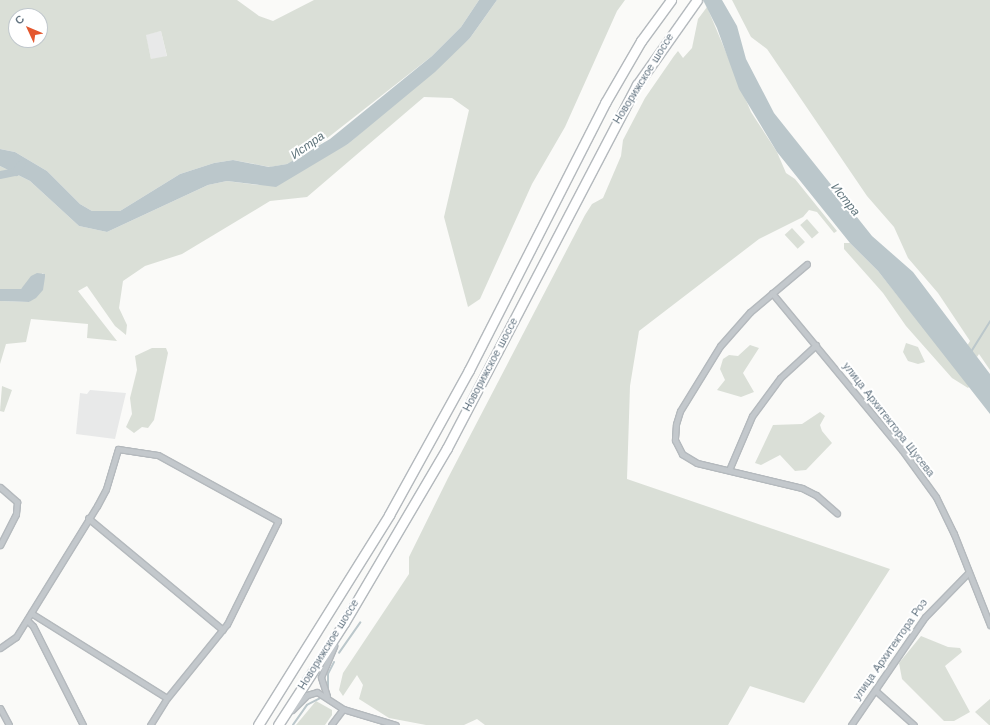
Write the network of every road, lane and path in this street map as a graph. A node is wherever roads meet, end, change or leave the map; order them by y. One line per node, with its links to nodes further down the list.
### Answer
1 (671, 0): 26 (highway, Новорижское шоссе)
2 (697, 0): 14 (highway, Новорижское шоссе)
3 (807, 264): 4 (street)
4 (772, 293): 5 (street, улица Архитектора Щусева); 6 (street)
5 (816, 345): 6 (street); 11 (street, улица Архитектора Щусева)
6 (730, 470): 8 (street)
7 (0, 487): 10 (street)
8 (837, 513)
9 (88, 518): 12 (street); 16 (street); 16 (street)
10 (0, 545)
11 (968, 573): 15 (street, улица Архитектора Щусева); 18 (street, улица Архитектора Роэ)
12 (32, 613): 13 (street); 20 (street)
13 (27, 620): 17 (street); 24 (street)
14 (344, 622): 19 (street); 27 (highway, Новорижское шоссе)
15 (990, 625)
16 (223, 630): 20 (street)
17 (0, 648)
18 (876, 691): 30 (street, улица Архитектора Роэ); 31 (street)
19 (327, 697): 22 (street); 27 (street)
20 (167, 698): 25 (street)
21 (0, 708): 23 (street)
22 (342, 709): 28 (street); 29 (street)
23 (9, 725)
24 (84, 725)
25 (150, 725)
26 (258, 725)
27 (279, 725)
28 (331, 725)
29 (396, 725)
30 (851, 725)
31 (914, 725)

